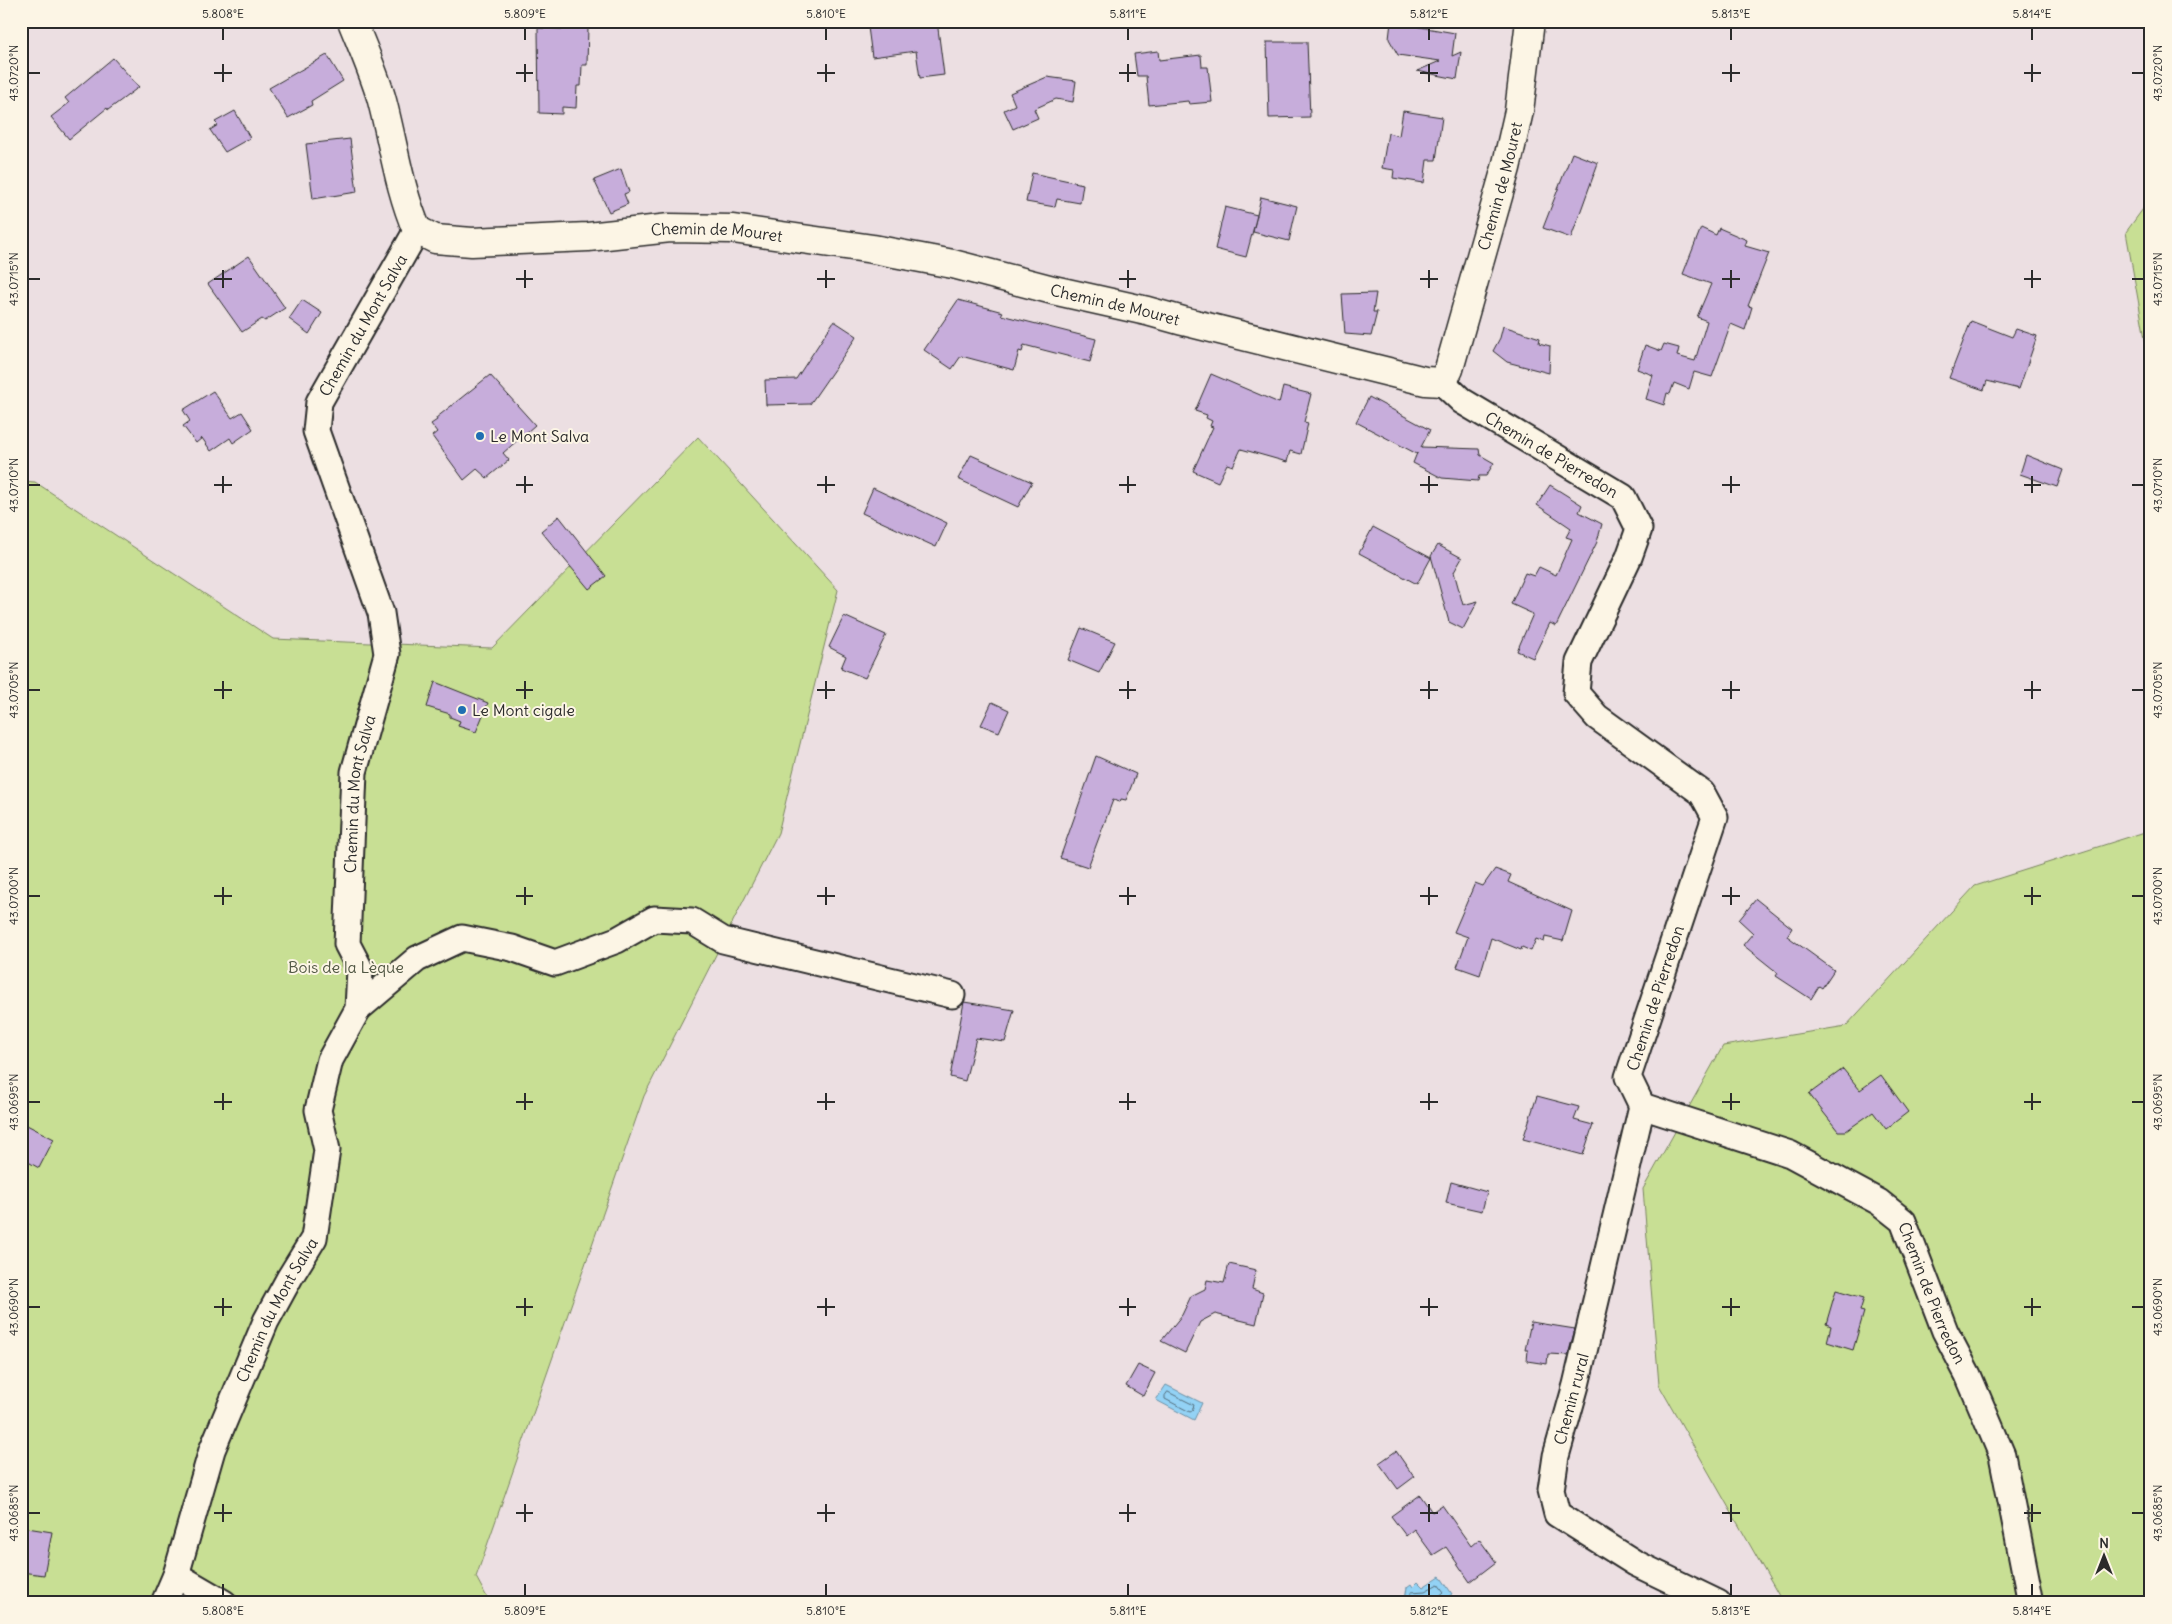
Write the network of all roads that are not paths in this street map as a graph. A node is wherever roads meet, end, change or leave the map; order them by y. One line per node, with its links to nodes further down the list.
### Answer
1 (352, 21): 3 (street)
2 (1530, 21): 4 (street, Chemin de Mouret)
3 (417, 230): 4 (street, Chemin de Mouret); 6 (street, Chemin du Mont Salva)
4 (1442, 382): 7 (street, Chemin de Pierredon)
5 (952, 995): 6 (street)
6 (358, 1009): 8 (street, Chemin du Mont Salva)
7 (1642, 1106): 11 (street, Chemin rural); 12 (street, Chemin de Pierredon)
8 (176, 1575): 9 (street, Chemin du Mont Salva); 10 (street)
9 (164, 1603)
10 (224, 1603)
11 (1718, 1603)
12 (2031, 1603)

